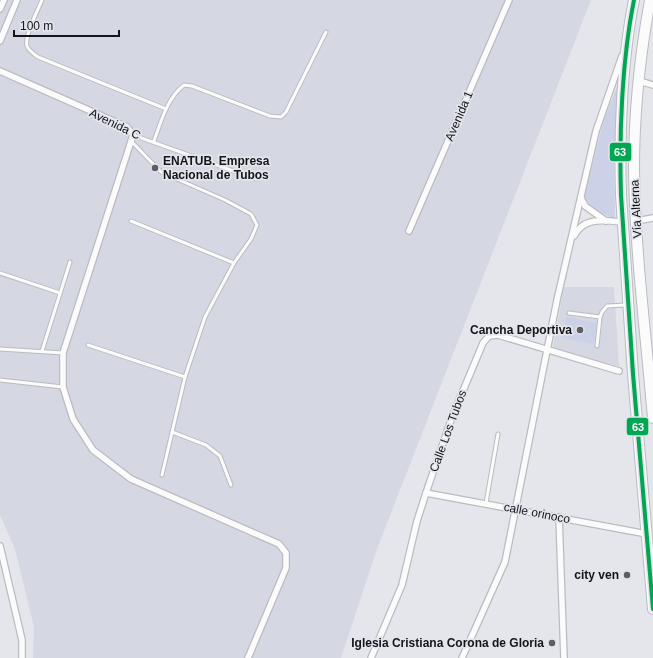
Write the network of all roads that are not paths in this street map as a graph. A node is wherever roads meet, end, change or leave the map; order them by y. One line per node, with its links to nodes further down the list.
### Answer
1 (4, 0): 7 (street)
2 (17, 0): 10 (street)
3 (42, 0): 14 (lane)
4 (509, 0): 25 (street, Avenida 1)
5 (634, 0): 9 (highway, Vía Alterna)
6 (650, 0): 12 (highway, Vía Alterna)
7 (0, 9)
8 (326, 32): 14 (lane)
9 (628, 38): 19 (street); 24 (highway, Vía Alterna)
10 (0, 41)
11 (0, 71): 15 (street, Avenida C)
12 (639, 81): 13 (street); 21 (highway, Vía Alterna)
13 (653, 85)
14 (166, 109): 16 (lane)
15 (133, 135): 16 (lane, Avenida C); 17 (street)
16 (154, 141): 18 (lane, Avenida C)
17 (132, 142): 28 (lane); 39 (street)
18 (256, 179)
19 (581, 198): 23 (street); 26 (street)
20 (653, 218): 21 (street)
21 (636, 220): 40 (highway, Vía Alterna)
22 (131, 221): 28 (lane)
23 (606, 221): 24 (street); 26 (street)
24 (622, 222): 31 (highway, Vía Alterna)
25 (410, 231)
26 (570, 245): 37 (street)
27 (70, 262): 30 (lane)
28 (234, 263): 42 (lane)
29 (0, 273): 30 (lane)
30 (60, 293): 38 (lane)
31 (628, 305): 33 (lane); 54 (highway, Vía Alterna)
32 (569, 313): 33 (lane)
33 (600, 317): 35 (lane)
34 (88, 345): 42 (lane)
35 (597, 346)
36 (0, 349): 38 (lane)
37 (548, 349): 41 (street, Calle Los Tubos); 50 (street, Calle Los Tubos); 52 (street)
38 (42, 352): 39 (lane)
39 (63, 353): 44 (street)
40 (650, 362): 45 (highway, Vía Alterna)
41 (619, 371)
42 (185, 376): 46 (lane)
43 (0, 380): 44 (lane)
44 (63, 387): 58 (street)
45 (653, 418)
46 (172, 432): 48 (lane); 49 (lane)
47 (498, 434): 51 (lane)
48 (162, 475)
49 (231, 485)
50 (426, 493): 51 (street, calle orinoco); 59 (street, Calle Los Tubos)
51 (486, 503): 52 (street, calle orinoco)
52 (516, 509): 53 (street, calle orinoco); 60 (street)
53 (559, 517): 54 (street, calle orinoco); 61 (street)
54 (647, 534): 56 (highway, Vía Alterna)
55 (0, 546): 57 (street)
56 (653, 609)
57 (22, 658)
58 (248, 658)
59 (370, 658)
60 (462, 658)
61 (564, 658)

